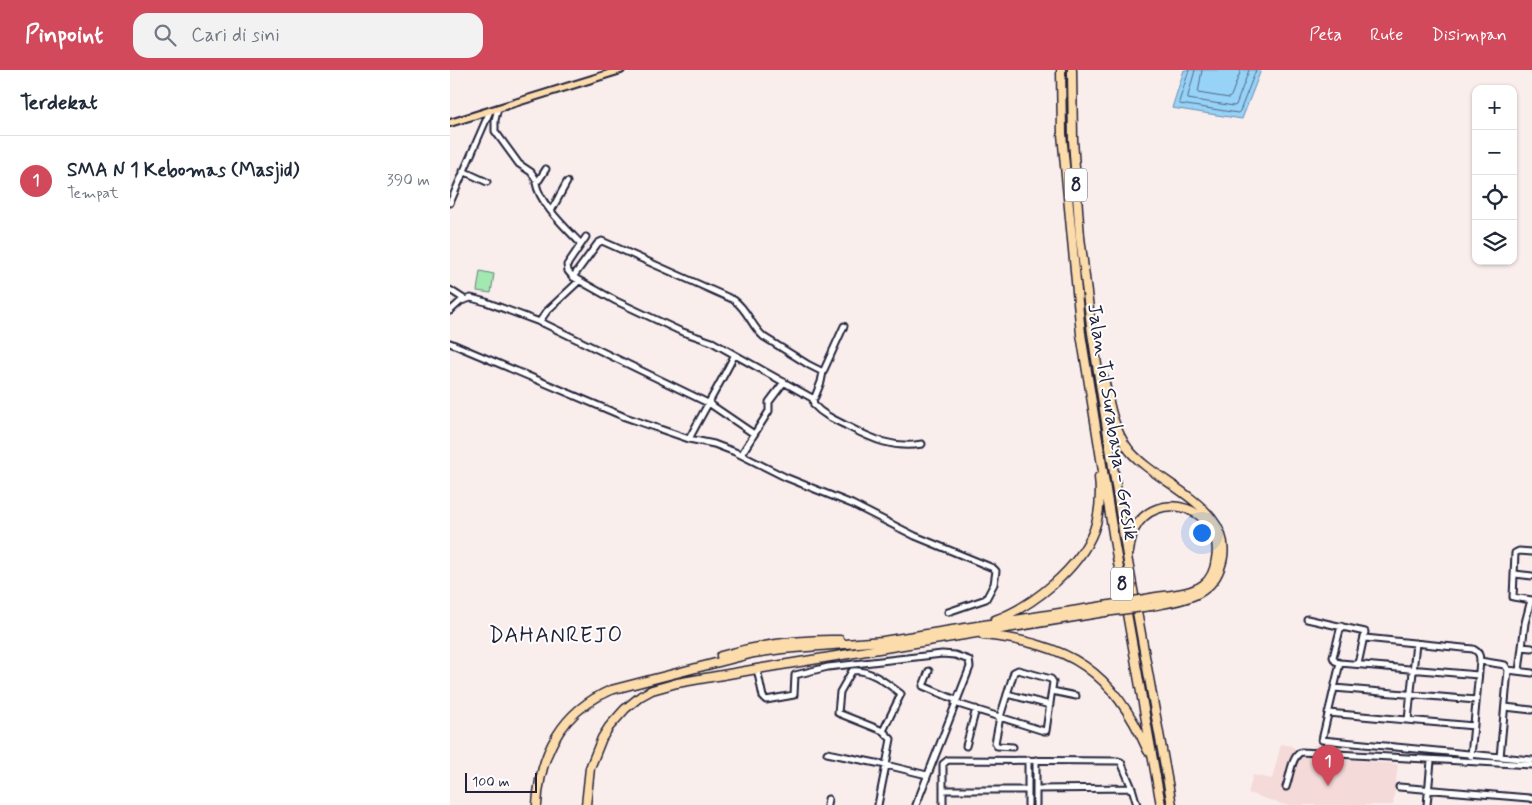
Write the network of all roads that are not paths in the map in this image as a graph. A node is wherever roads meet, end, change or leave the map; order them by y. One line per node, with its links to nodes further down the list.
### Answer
1 (621, 70): 4 (main road)
2 (1061, 70): 30 (highway, Jalan Tol Surabaya - Gresik / 8)
3 (1072, 70): 23 (highway, Jalan Tol Surabaya - Gresik / 8)
4 (498, 108): 5 (main road); 9 (street)
5 (490, 110): 6 (main road); 8 (street)
6 (450, 123)
7 (546, 169): 9 (street)
8 (463, 171): 10 (street); 12 (street)
9 (537, 180): 13 (street)
10 (487, 182)
11 (567, 182): 13 (street)
12 (450, 203)
13 (551, 211): 15 (street)
14 (586, 237): 15 (street)
15 (581, 244): 16 (street)
16 (573, 277): 17 (street); 26 (street)
17 (579, 280): 21 (street); 25 (street)
18 (450, 290): 19 (street)
19 (464, 299): 20 (street); 21 (street)
20 (450, 311)
21 (540, 321): 29 (street)
22 (844, 326): 26 (street)
23 (1092, 333): 36 (highway, Jalan Tol Surabaya - Gresik / 8); 40 (highway)
24 (450, 343): 32 (street)
25 (734, 356): 27 (street); 29 (street)
26 (823, 372): 28 (street)
27 (784, 382): 28 (street); 31 (street)
28 (813, 399): 33 (street)
29 (710, 404): 31 (street); 32 (street)
30 (1092, 405): 46 (highway); 89 (highway, Jalan Tol Surabaya - Gresik / 8)
31 (754, 434): 34 (street)
32 (689, 438): 34 (street)
33 (922, 444)
34 (741, 455): 42 (street)
35 (1532, 552): 37 (street)
36 (1128, 562): 40 (highway); 112 (highway, Jalan Tol Surabaya - Gresik / 8)
37 (1515, 574): 38 (street); 39 (street)
38 (1532, 576)
39 (1531, 600): 44 (street)
40 (1151, 602): 41 (highway, bridge)
41 (1104, 609): 46 (highway); 48 (highway)
42 (948, 612)
43 (1307, 619): 47 (street)
44 (1525, 623): 45 (street); 51 (street)
45 (1532, 624)
46 (978, 626): 92 (highway)
47 (1341, 626): 49 (street); 54 (street)
48 (971, 634): 56 (highway); 89 (highway)
49 (1365, 638): 50 (street); 55 (street)
50 (1416, 643): 53 (street); 57 (street)
51 (1522, 647): 52 (street); 60 (street)
52 (1532, 648)
53 (1480, 661): 58 (street); 62 (street)
54 (1340, 663): 55 (street); 63 (street)
55 (1358, 664): 57 (street)
56 (757, 669): 69 (street); 104 (highway)
57 (1413, 669): 62 (street); 66 (street)
58 (1508, 670): 60 (street); 71 (street)
59 (929, 671): 69 (street)
60 (1519, 671): 61 (street)
61 (1532, 672)
62 (1478, 674): 68 (street)
63 (1334, 688): 66 (street); 74 (street)
64 (1052, 691): 65 (street); 67 (street); 70 (street)
65 (1007, 694): 70 (street); 75 (street)
66 (1411, 694): 68 (street); 76 (street)
67 (1076, 696)
68 (1476, 700): 77 (street)
69 (956, 701): 72 (street); 93 (street)
70 (1050, 705): 75 (street)
71 (1505, 707): 73 (street); 83 (street)
72 (976, 709): 75 (street); 79 (street)
73 (1532, 710)
74 (1328, 713): 76 (street); 82 (street)
75 (1000, 717): 80 (street)
76 (1408, 720): 77 (street)
77 (1474, 726): 82 (street)
78 (884, 731): 78 (street); 90 (street)
79 (966, 746)
80 (1012, 747)
81 (827, 753): 90 (street)
82 (1471, 754): 83 (street); 88 (street)
83 (1500, 757): 86 (street)
84 (1028, 760): 85 (street); 99 (street); 100 (street)
85 (1036, 760): 96 (street); 97 (street)
86 (1532, 760)
87 (1431, 761): 88 (street); 95 (street); 98 (street)
88 (1470, 761): 91 (street)
89 (1153, 762): 111 (highway, Jalan Tol Surabaya - Gresik / 8)
90 (886, 765): 93 (street); 105 (street)
91 (1532, 765)
92 (542, 770): 102 (highway); 103 (highway)
93 (927, 775): 106 (street)
94 (1399, 786): 98 (street)
95 (1286, 787)
96 (1132, 788): 97 (street); 110 (street)
97 (1036, 789): 109 (street)
98 (1429, 789): 101 (street); 113 (street)
99 (943, 790): 100 (street); 107 (street)
100 (1028, 790): 108 (street)
101 (1532, 799)
102 (537, 805)
103 (541, 805)
104 (586, 805)
105 (878, 805)
106 (916, 805)
107 (943, 805)
108 (1028, 805)
109 (1036, 805)
110 (1137, 805)
111 (1161, 805)
112 (1172, 805)
113 (1427, 805)

